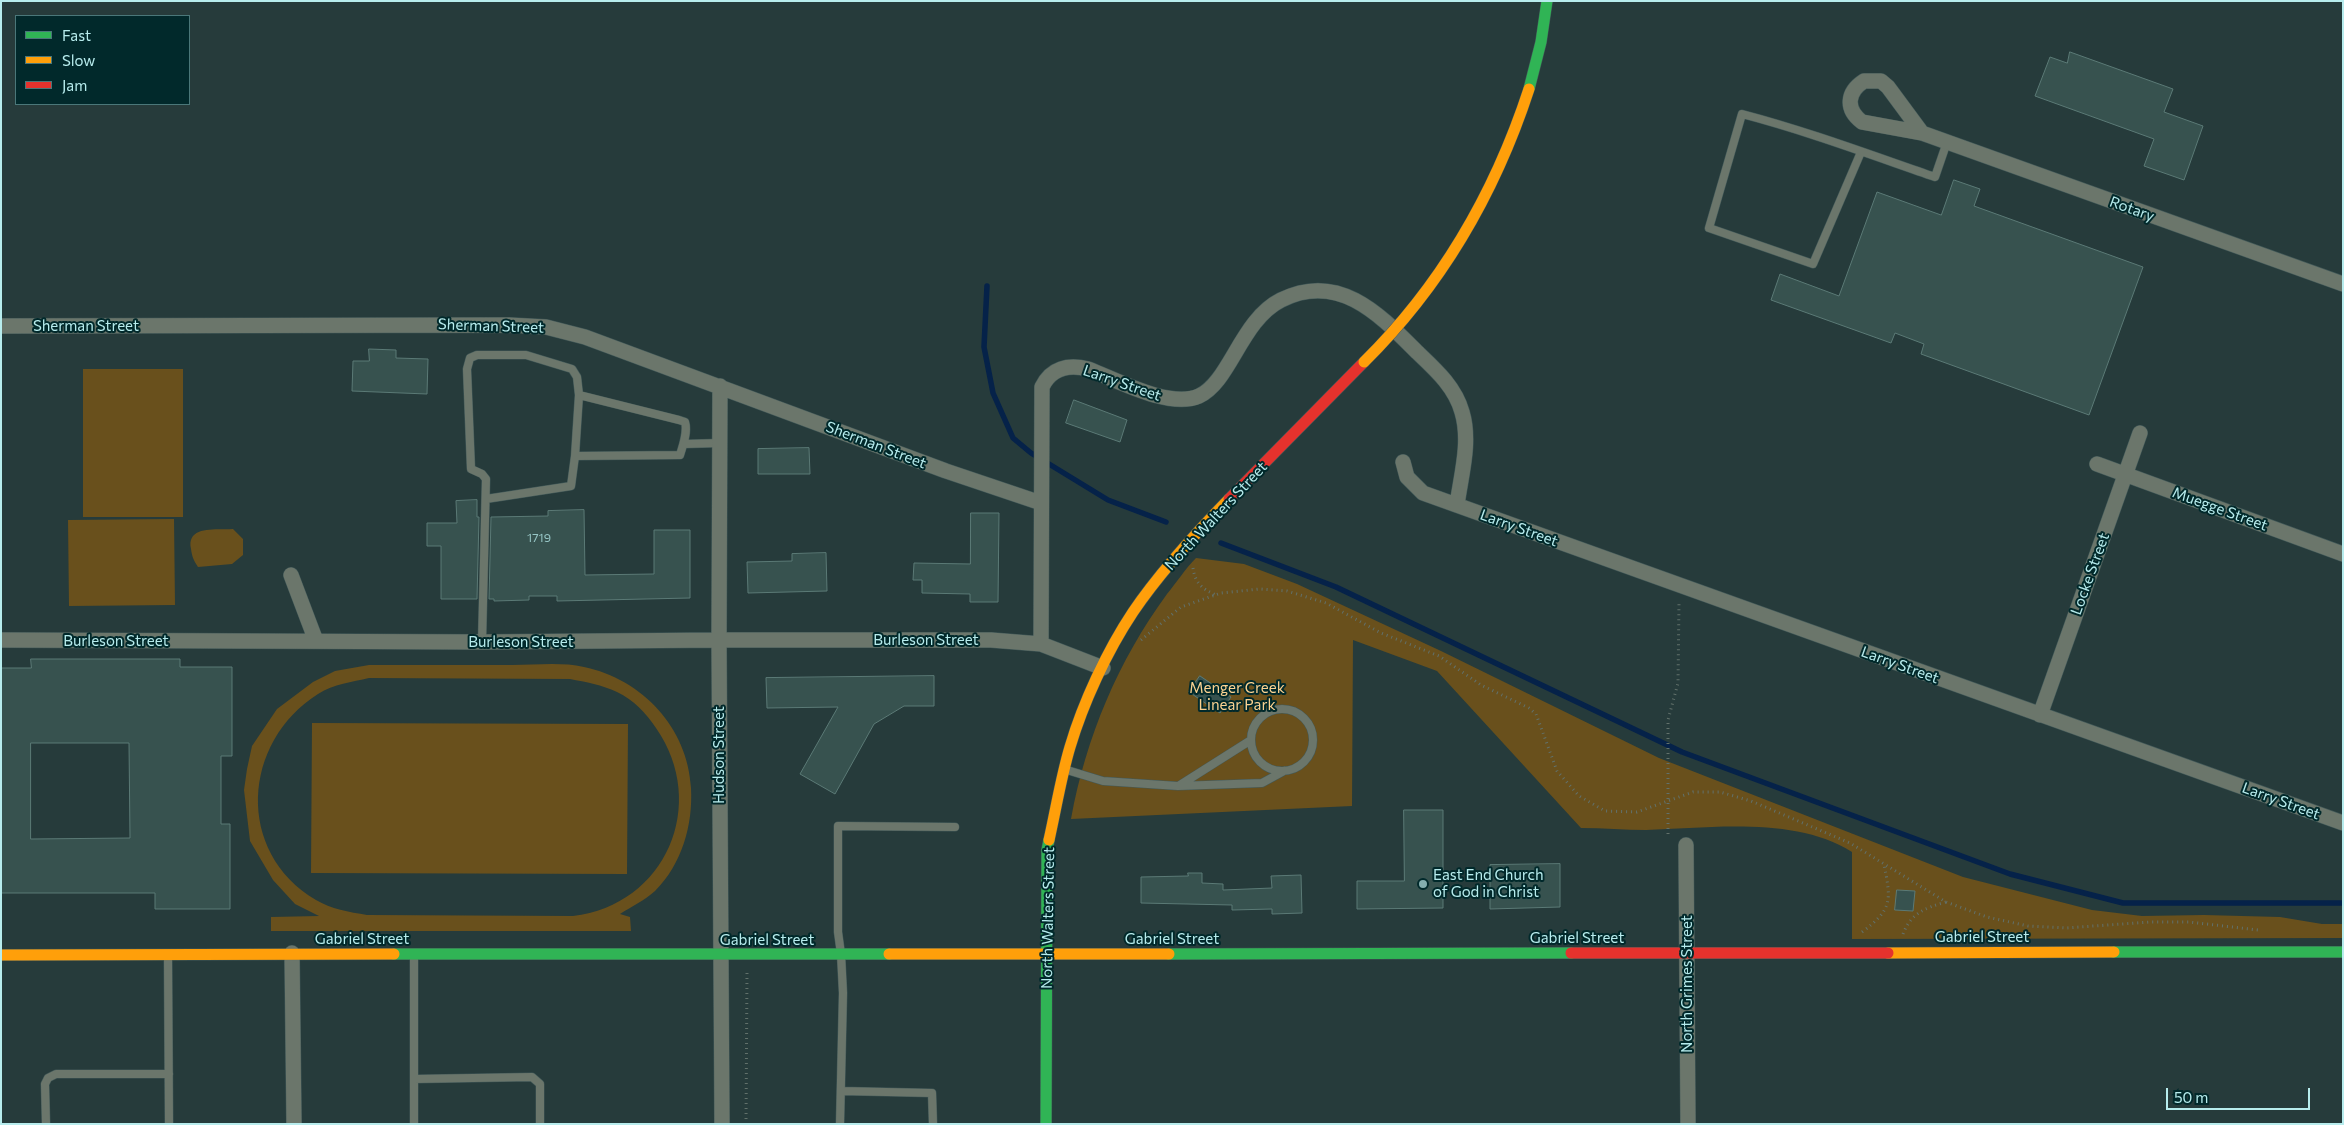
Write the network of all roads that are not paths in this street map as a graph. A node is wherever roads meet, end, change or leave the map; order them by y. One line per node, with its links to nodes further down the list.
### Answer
1 (1546, 1): 26 (street, North Walters Street, bridge)
2 (1922, 132): 2 (street, Rotary); 3 (street, Rotary)
3 (1947, 142): 4 (lane); 5 (street, Rotary)
4 (1861, 152): 4 (lane)
5 (2343, 284)
6 (1, 326): 7 (street, Sherman Street)
7 (720, 386): 11 (street, Hudson Street); 17 (street, Sherman Street)
8 (579, 395): 10 (lane); 12 (lane); 16 (lane)
9 (2140, 433): 15 (street, Locke Street)
10 (684, 444): 11 (lane); 12 (lane)
11 (720, 444): 22 (street, Hudson Street)
12 (575, 456): 16 (lane)
13 (1403, 462): 18 (street, Larry Street)
14 (2097, 464): 15 (street, Muegge Street)
15 (2126, 475): 19 (street, Muegge Street); 27 (street, Locke Street)
16 (486, 499): 24 (lane)
17 (1040, 503): 18 (street, Larry Street); 25 (street)
18 (1457, 505): 27 (street, Larry Street)
19 (2343, 554)
20 (291, 574): 23 (street)
21 (1, 640): 23 (street, Burleson Street)
22 (719, 640): 24 (street, Burleson Street); 25 (street, Burleson Street); 41 (street, Hudson Street)
23 (316, 641): 24 (street, Burleson Street)
24 (482, 642)
25 (1041, 644): 26 (street, Burleson Street)
26 (1103, 668): 29 (street, North Walters Street)
27 (2040, 715): 32 (street, Larry Street)
28 (1250, 740): 30 (lane); 30 (lane); 31 (lane)
29 (1065, 769): 31 (lane); 42 (street, North Walters Street)
30 (1284, 771): 31 (lane)
31 (1178, 786)
32 (2343, 823)
33 (955, 827): 40 (lane)
34 (1686, 845): 35 (street, North Grimes Street)
35 (1687, 952): 36 (street, Gabriel Street); 42 (street, Gabriel Street); 56 (street, North Grimes Street)
36 (2343, 952)
37 (292, 953): 38 (street, Gabriel Street); 39 (street, Gabriel Street); 49 (street)
38 (168, 954): 43 (street, Gabriel Street); 44 (lane)
39 (414, 954): 41 (street, Gabriel Street); 45 (lane)
40 (842, 954): 41 (street, Gabriel Street); 42 (street, Gabriel Street); 46 (lane)
41 (721, 955): 52 (street, Hudson Street)
42 (1046, 955): 55 (street, North Walters Street)
43 (1, 956)
44 (169, 1074): 47 (lane); 48 (lane)
45 (414, 1079): 50 (lane); 51 (lane)
46 (841, 1091): 53 (lane); 54 (lane)
47 (46, 1124)
48 (169, 1124)
49 (294, 1124)
50 (414, 1124)
51 (540, 1124)
52 (722, 1124)
53 (840, 1124)
54 (933, 1124)
55 (1046, 1124)
56 (1688, 1124)

